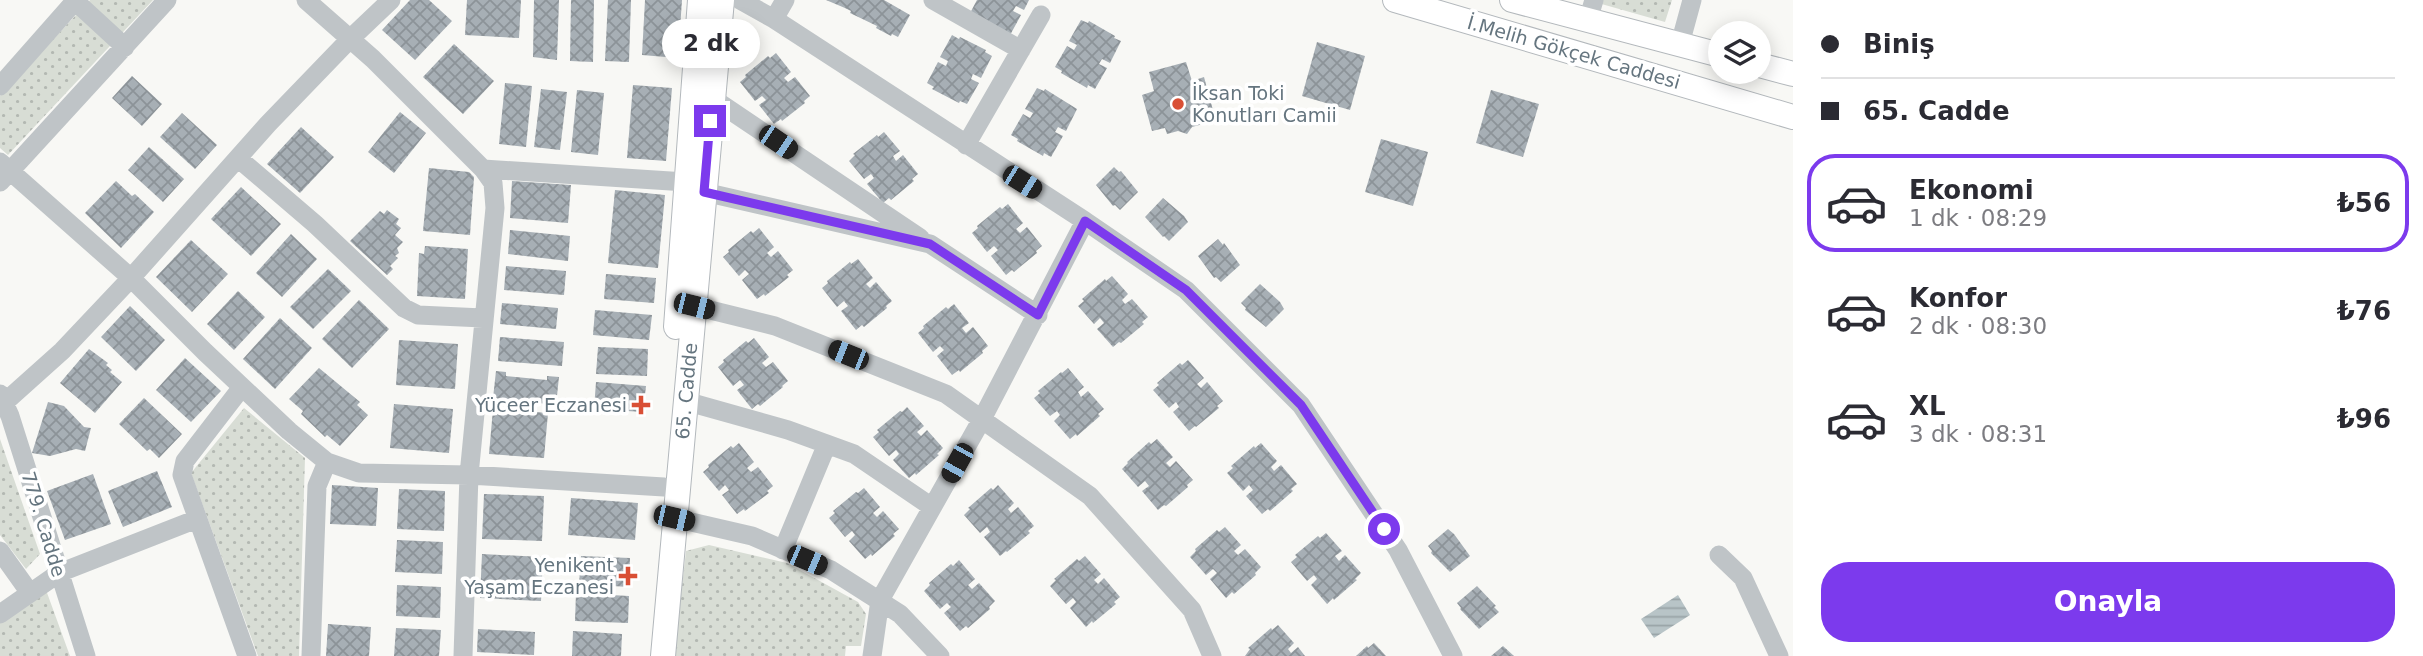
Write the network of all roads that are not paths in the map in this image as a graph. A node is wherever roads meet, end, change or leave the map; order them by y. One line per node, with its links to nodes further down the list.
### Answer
1 (76, 0): 18 (street); 23 (street)
2 (167, 0): 18 (street)
3 (306, 0): 16 (street)
4 (391, 0): 16 (street)
5 (699, 0): 30 (main road, 65. Cadde)
6 (722, 0): 24 (main road, 65. Cadde)
7 (740, 0): 15 (street)
8 (785, 0): 15 (street)
9 (933, 0): 19 (street)
10 (1395, 0): 25 (main road, İ.Melih Gökçek Caddesi)
11 (1513, 0): 13 (main road, İ.Melih Gökçek Caddesi)
12 (1692, 0): 17 (street)
13 (1591, 10): 17 (main road, İ.Melih Gökçek Caddesi)
14 (1041, 15): 19 (street)
15 (774, 19): 26 (street)
16 (350, 39): 27 (street); 28 (street)
17 (1680, 44): 20 (main road, İ.Melih Gökçek Caddesi)
18 (125, 47): 29 (street)
19 (1021, 50): 26 (street)
20 (1708, 52)
21 (1771, 68): 22 (main road)
22 (1793, 74)
23 (0, 86)
24 (712, 98): 30 (main road, 65. Cadde); 32 (street)
25 (1793, 117)
26 (966, 145): 31 (street)
27 (239, 159): 33 (street); 36 (street)
28 (482, 169): 30 (street); 36 (street)
29 (4, 171): 33 (street)
30 (695, 187): 32 (street); 34 (main road, 65. Cadde); 44 (main road, 65. Cadde)
31 (1085, 221): 35 (street); 64 (street)
32 (930, 244): 35 (street)
33 (131, 278): 37 (street); 38 (street)
34 (694, 306): 39 (main road, 65. Cadde); 40 (street)
35 (1038, 315): 40 (street)
36 (483, 318): 43 (street)
37 (242, 387): 42 (street); 47 (street)
38 (2, 398): 51 (street, 779. Cadde)
39 (685, 401): 41 (street); 46 (main road, 65. Cadde)
40 (982, 419): 45 (street); 63 (street)
41 (827, 444): 45 (street); 48 (street)
42 (327, 462): 43 (street); 57 (street)
43 (470, 475): 44 (street); 58 (street)
44 (664, 487): 59 (main road, 65. Cadde)
45 (932, 507): 53 (street)
46 (674, 518): 48 (street); 60 (main road, 65. Cadde)
47 (197, 519): 51 (street); 56 (street)
48 (783, 550): 53 (street)
49 (0, 551): 52 (street)
50 (1719, 555): 65 (street)
51 (59, 572): 52 (street); 55 (street, 779. Cadde)
52 (30, 593): 54 (street)
53 (880, 600): 61 (street); 62 (street)
54 (0, 614)
55 (86, 656)
56 (247, 656)
57 (311, 656)
58 (463, 656)
59 (648, 656)
60 (663, 656)
61 (872, 656)
62 (940, 656)
63 (1212, 656)
64 (1453, 656)
65 (1779, 656)

